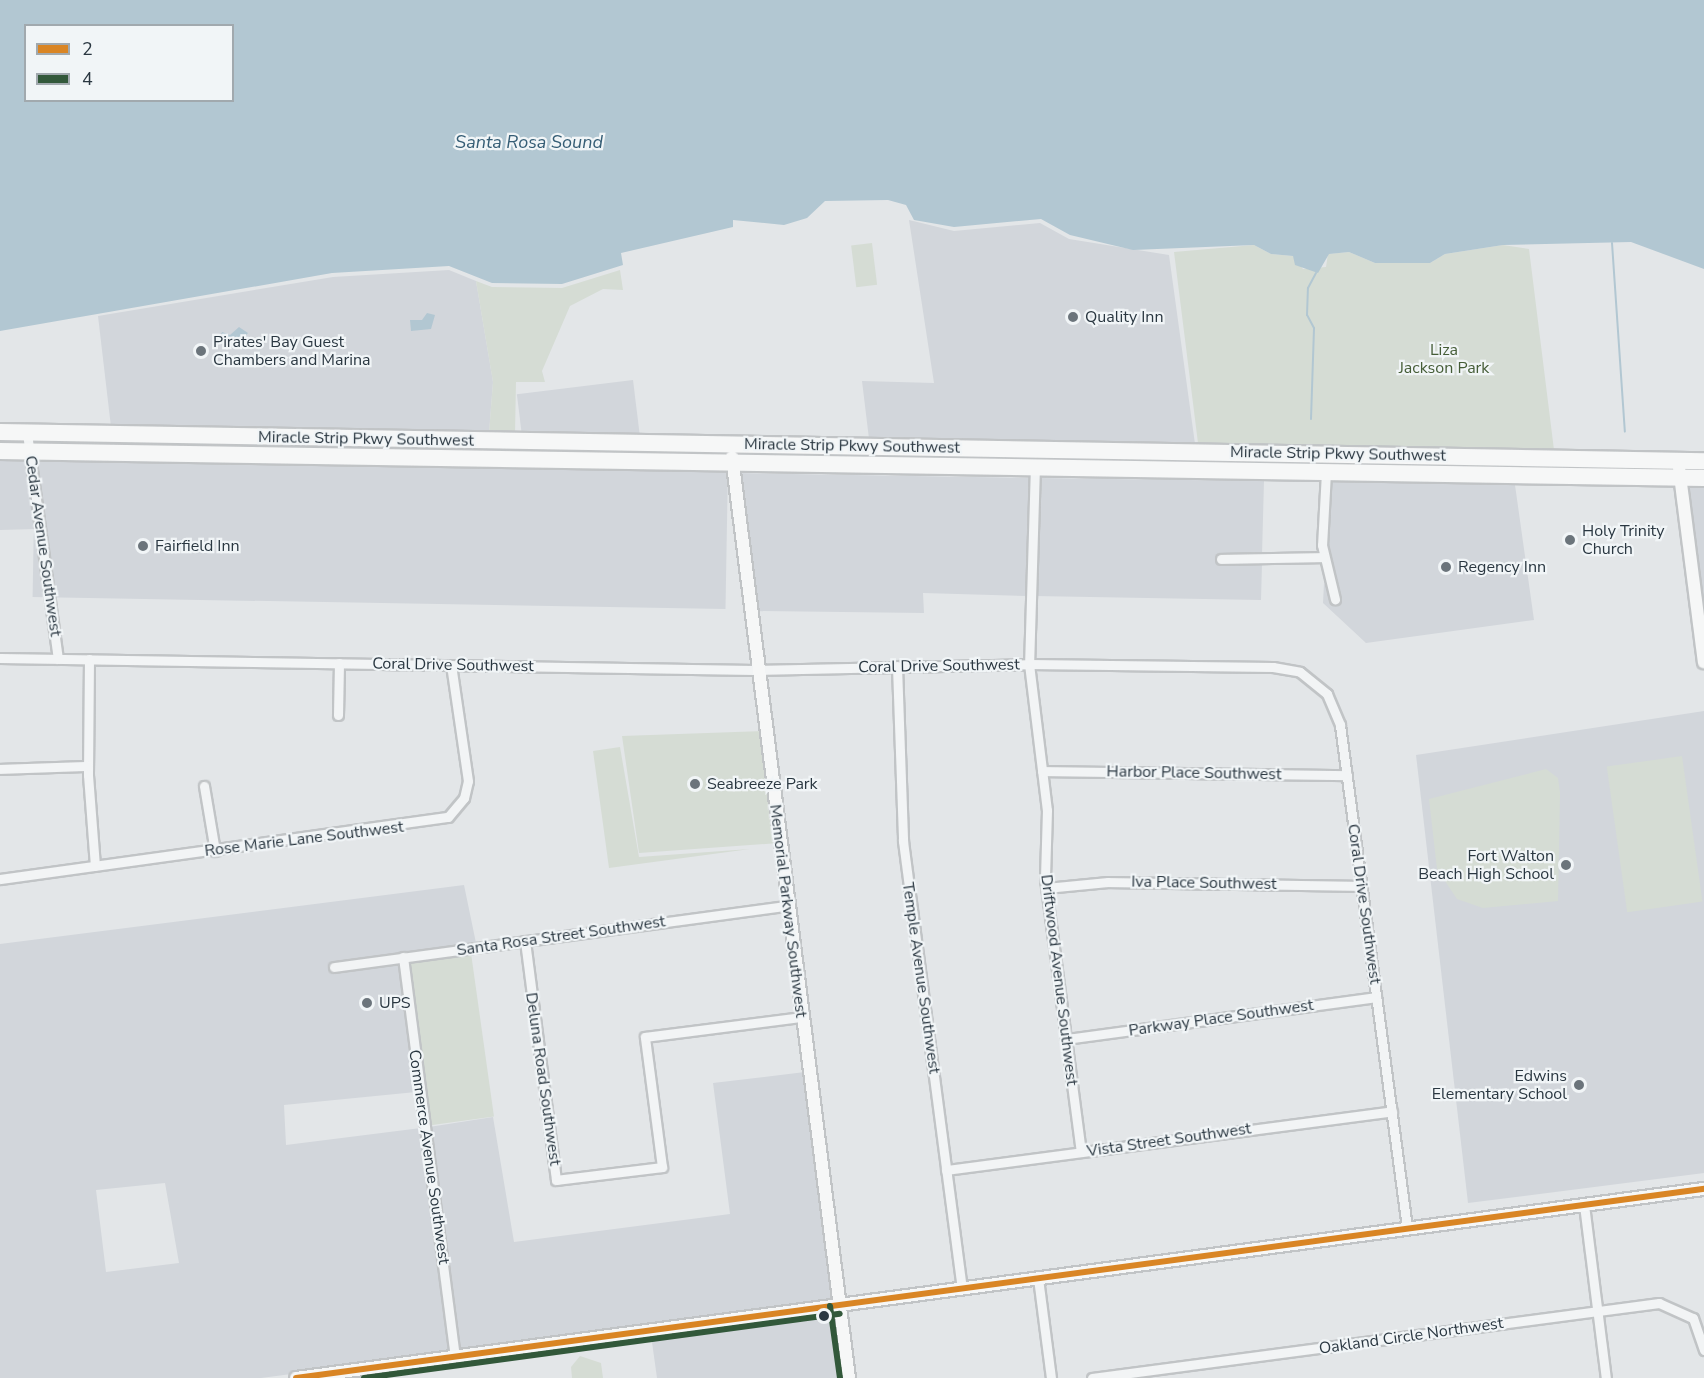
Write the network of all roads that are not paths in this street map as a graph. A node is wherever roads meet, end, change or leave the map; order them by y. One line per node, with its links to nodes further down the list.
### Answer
1 (0, 432): 2 (highway, Miracle Strip Pkwy Southwest)
2 (27, 433): 3 (highway, Miracle Strip Pkwy Southwest); 6 (street, Cedar Avenue Southwest)
3 (732, 445): 4 (highway, Miracle Strip Pkwy Southwest); 9 (street, Memorial Parkway Southwest)
4 (1036, 448): 7 (highway, Miracle Strip Pkwy Southwest); 10 (street, Driftwood Avenue Southwest)
5 (0, 451): 6 (highway, Miracle Strip Pkwy Southwest)
6 (30, 452): 9 (highway, Miracle Strip Pkwy Southwest); 18 (street, Cedar Avenue Southwest)
7 (1678, 460): 8 (highway, Miracle Strip Pkwy Southwest); 12 (street)
8 (1704, 461)
9 (732, 463): 10 (highway, Miracle Strip Pkwy Southwest); 25 (street, Memorial Parkway Southwest)
10 (1035, 468): 11 (highway, Miracle Strip Pkwy Southwest); 22 (street, Driftwood Avenue Southwest)
11 (1326, 472): 12 (highway, Miracle Strip Pkwy Southwest); 14 (street)
12 (1679, 478): 13 (highway, Miracle Strip Pkwy Southwest); 20 (street)
13 (1704, 478)
14 (1324, 557): 15 (street); 16 (street)
15 (1221, 559)
16 (1335, 599)
17 (0, 658): 18 (street, Coral Drive Southwest)
18 (58, 659): 19 (street, Coral Drive Southwest)
19 (89, 659): 21 (street, Coral Drive Southwest); 27 (street)
20 (1704, 662)
21 (339, 663): 23 (street, Coral Drive Southwest); 26 (street)
22 (1029, 663): 24 (street, Coral Drive Southwest); 29 (street, Driftwood Avenue Southwest); 30 (street, Coral Drive Southwest)
23 (451, 665): 25 (street, Coral Drive Southwest); 32 (street, Rose Marie Lane Southwest)
24 (897, 666): 25 (street, Coral Drive Southwest); 46 (street, Temple Avenue Southwest)
25 (756, 669): 37 (street, Memorial Parkway Southwest)
26 (338, 715)
27 (88, 766): 28 (street); 33 (street)
28 (0, 769)
29 (1042, 771): 30 (street, Harbor Place Southwest); 36 (street, Driftwood Avenue Southwest)
30 (1347, 775): 35 (street, Coral Drive Southwest)
31 (204, 786): 32 (street)
32 (215, 851): 33 (street, Rose Marie Lane Southwest)
33 (95, 866): 34 (street, Rose Marie Lane Southwest)
34 (0, 879)
35 (1362, 886): 36 (street, Iva Place Southwest); 41 (street, Coral Drive Southwest)
36 (1046, 888): 43 (street, Driftwood Avenue Southwest)
37 (787, 906): 38 (street, Santa Rosa Street Southwest); 42 (street, Memorial Parkway Southwest)
38 (525, 941): 39 (street, Santa Rosa Street Southwest); 42 (street, Deluna Road Southwest)
39 (403, 957): 40 (street, Santa Rosa Street Southwest); 55 (street, Commerce Avenue Southwest)
40 (334, 967)
41 (1377, 997): 43 (street, Parkway Place Southwest); 44 (street, Coral Drive Southwest)
42 (802, 1017): 52 (street, Memorial Parkway Southwest)
43 (1066, 1039): 45 (street, Driftwood Avenue Southwest)
44 (1392, 1111): 45 (street, Vista Street Southwest); 49 (street, Coral Drive Southwest)
45 (1082, 1152): 46 (street, Vista Street Southwest)
46 (946, 1170): 51 (street, Temple Avenue Southwest)
47 (1704, 1189): 48 (street)
48 (1584, 1205): 49 (street); 53 (street)
49 (1407, 1228): 50 (street)
50 (1038, 1278): 51 (street); 59 (street)
51 (962, 1288): 52 (street)
52 (839, 1305): 55 (street); 58 (street, Memorial Parkway Southwest)
53 (1598, 1311): 54 (street, Oakland Circle Northwest); 56 (street, Oakland Circle Northwest); 61 (street)
54 (1704, 1350)
55 (455, 1357): 57 (street)
56 (1152, 1374): 60 (street, Oakland Circle Northwest)
57 (296, 1378)
58 (849, 1378)
59 (1051, 1378)
60 (1092, 1378)
61 (1606, 1378)

